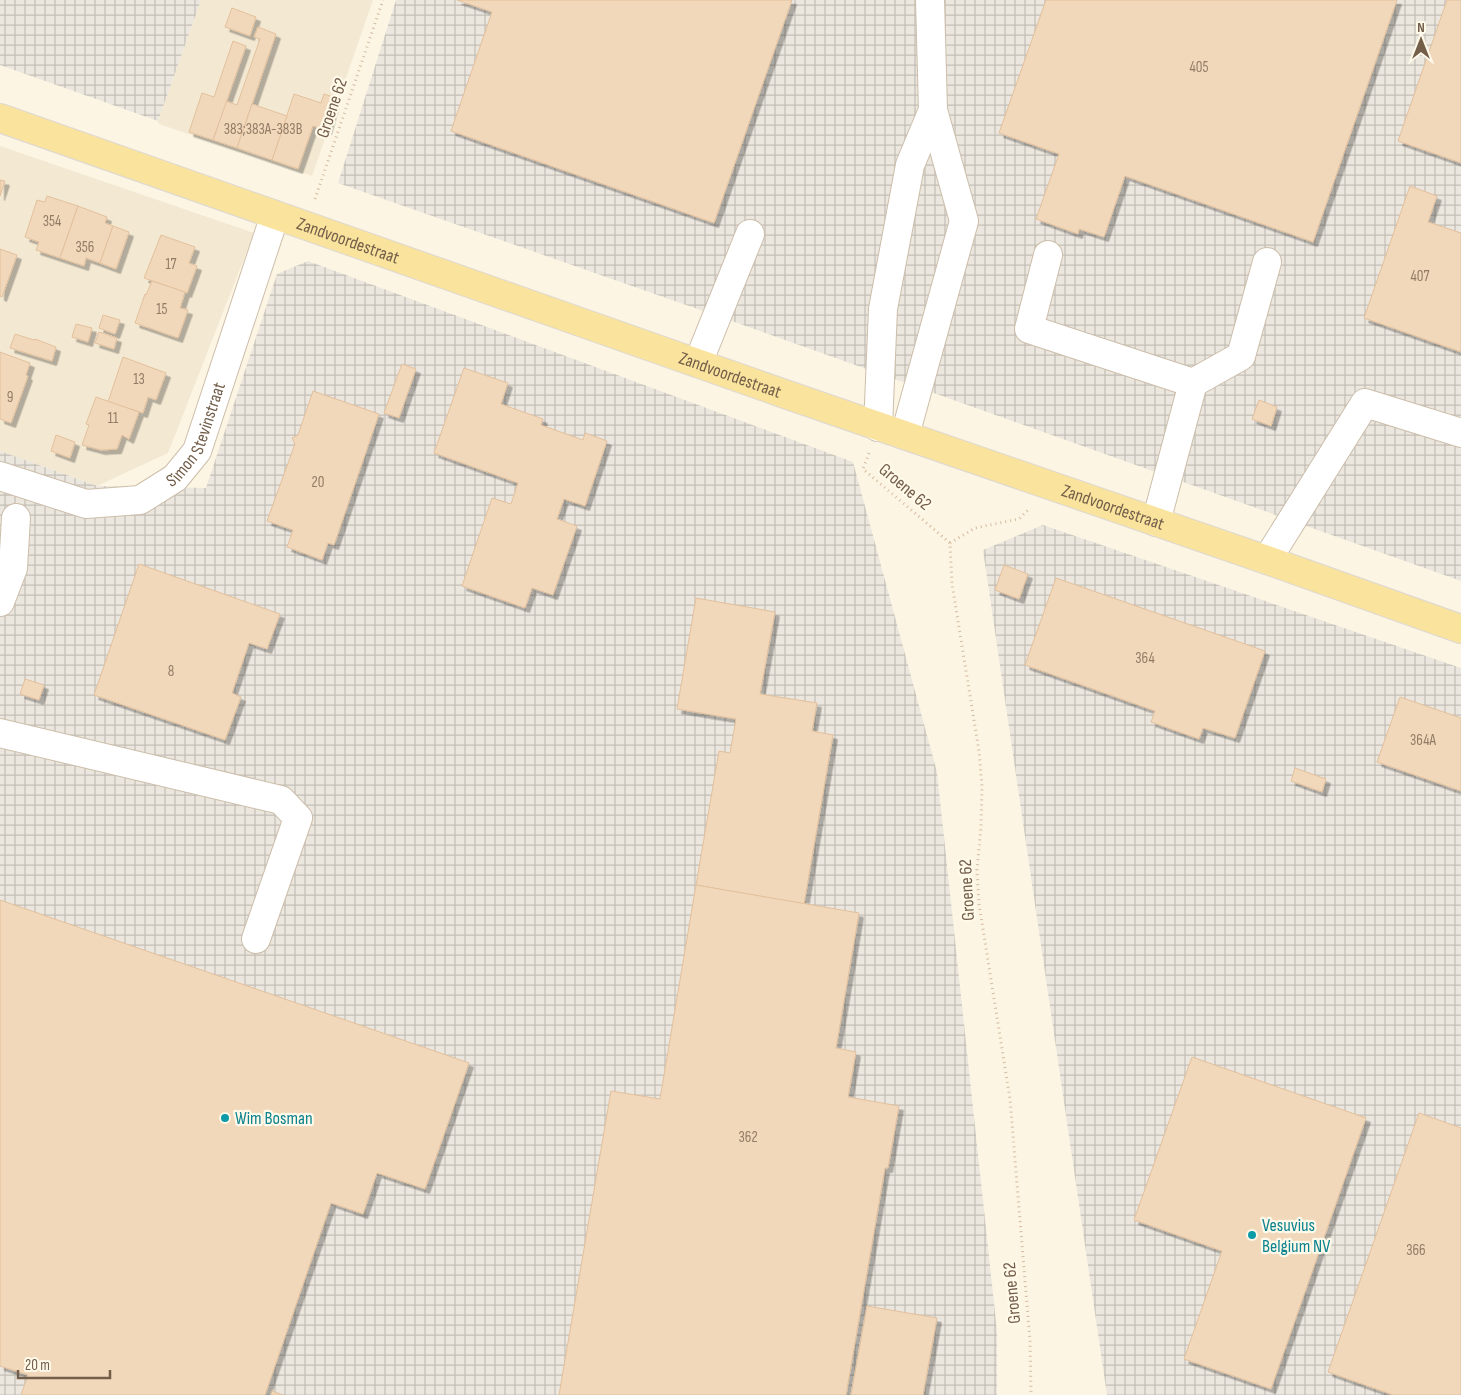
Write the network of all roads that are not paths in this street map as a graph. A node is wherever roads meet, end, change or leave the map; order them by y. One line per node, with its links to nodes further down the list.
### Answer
1 (930, 0): 2 (street)
2 (933, 110): 10 (street); 12 (street)
3 (0, 118): 4 (main road, Zandvoordestraat)
4 (275, 215): 8 (main road, Zandvoordestraat); 14 (street, Simon Stevinstraat)
5 (750, 234): 8 (street)
6 (1048, 255): 9 (street)
7 (1267, 262): 9 (street)
8 (698, 363): 10 (main road, Zandvoordestraat)
9 (1193, 383): 15 (street)
10 (878, 427): 12 (main road, Zandvoordestraat)
11 (1461, 433): 17 (street)
12 (905, 436): 15 (main road, Zandvoordestraat)
13 (0, 476): 14 (street, Simon Stevinstraat)
14 (35, 487): 16 (street)
15 (1156, 522): 17 (main road, Zandvoordestraat)
16 (8, 523): 18 (street)
17 (1267, 560): 19 (main road, Zandvoordestraat)
18 (0, 602)
19 (1461, 629)
20 (0, 733): 21 (street)
21 (256, 939)

